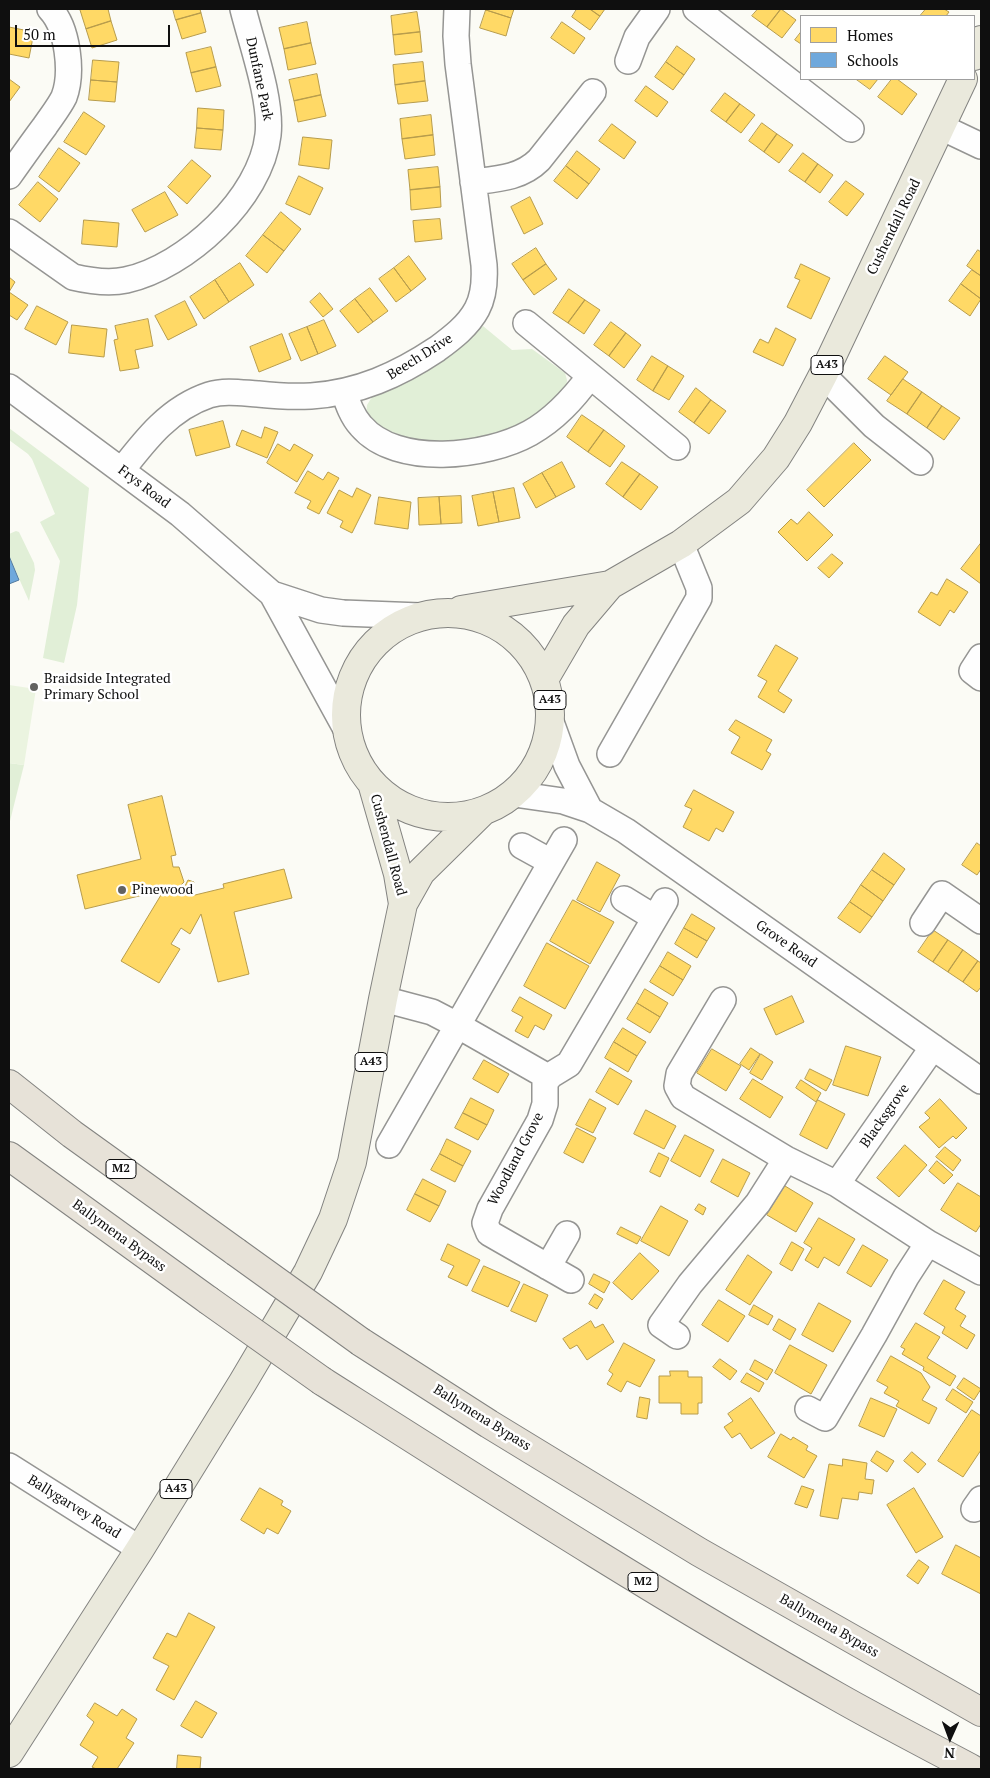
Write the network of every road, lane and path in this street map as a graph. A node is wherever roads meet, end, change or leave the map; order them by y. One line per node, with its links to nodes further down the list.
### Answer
1 (50, 9): 14 (street)
2 (243, 9): 16 (street, Dunfane Park)
3 (457, 9): 15 (street, Beech Drive)
4 (657, 9): 8 (street)
5 (696, 9): 12 (street)
6 (981, 40): 7 (main road)
7 (975, 54)
8 (628, 61)
9 (963, 80): 11 (main road, Cushendall Road / A43)
10 (593, 92): 15 (street)
11 (941, 127): 13 (street); 18 (main road, Cushendall Road / A43)
12 (851, 129)
13 (981, 146)
14 (9, 176)
15 (473, 182): 21 (street, Beech Drive)
16 (9, 232)
17 (526, 323): 19 (street)
18 (823, 375): 23 (street); 25 (main road, Cushendall Road / A43)
19 (590, 376): 21 (street); 22 (street)
20 (9, 387): 24 (street, Frys Road)
21 (344, 392): 24 (street, Beech Drive)
22 (676, 447)
23 (920, 462)
24 (122, 470): 27 (street, Frys Road)
25 (681, 544): 26 (main road, Cushendall Road / A43); 35 (street)
26 (610, 586): 28 (main road, Cushendall Road / A43); 31 (main road, Cushendall Road / A43)
27 (272, 594): 29 (street, Frys Road); 34 (street, Frys Road)
28 (449, 612): 29 (main road, A43); 31 (main road, A43)
29 (420, 616): 34 (main road, A43)
30 (981, 657): 32 (street)
31 (545, 678): 33 (main road, A43)
32 (981, 678)
33 (551, 722): 37 (main road, A43); 38 (street)
34 (346, 729): 36 (main road, A43)
35 (610, 754)
36 (372, 783): 39 (main road, A43); 44 (main road, Cushendall Road / A43)
37 (514, 794): 38 (street, Grove Road); 39 (main road, A43)
38 (590, 810): 50 (street, Grove Road)
39 (483, 812): 44 (main road, Cushendall Road / A43)
40 (564, 840): 42 (street)
41 (522, 846): 42 (street)
42 (551, 862): 49 (street)
43 (624, 899): 51 (street)
44 (403, 904): 47 (main road, A43)
45 (981, 921): 46 (street)
46 (923, 924)
47 (382, 999): 49 (street); 66 (main road, A43)
48 (724, 1000): 56 (street)
49 (457, 1024): 51 (street); 54 (street)
50 (933, 1047): 52 (street, Grove Road); 57 (street, Blacksgrove)
51 (548, 1077): 60 (street, Woodland Grove)
52 (981, 1081)
53 (9, 1084): 67 (highway, Ballymena Bypass / M2, bridge)
54 (389, 1145)
55 (9, 1156): 69 (highway, Ballymena Bypass / M2, bridge)
56 (786, 1159): 57 (street); 63 (street)
57 (837, 1184): 59 (street)
58 (568, 1234): 60 (street)
59 (928, 1243): 61 (street); 64 (street)
60 (548, 1267): 62 (street, Woodland Grove)
61 (981, 1272)
62 (571, 1280)
63 (677, 1336)
64 (808, 1409)
65 (9, 1466): 66 (street, Ballygarvey Road)
66 (140, 1549): 68 (main road, A43)
67 (981, 1712)
68 (9, 1753)
69 (972, 1769)

